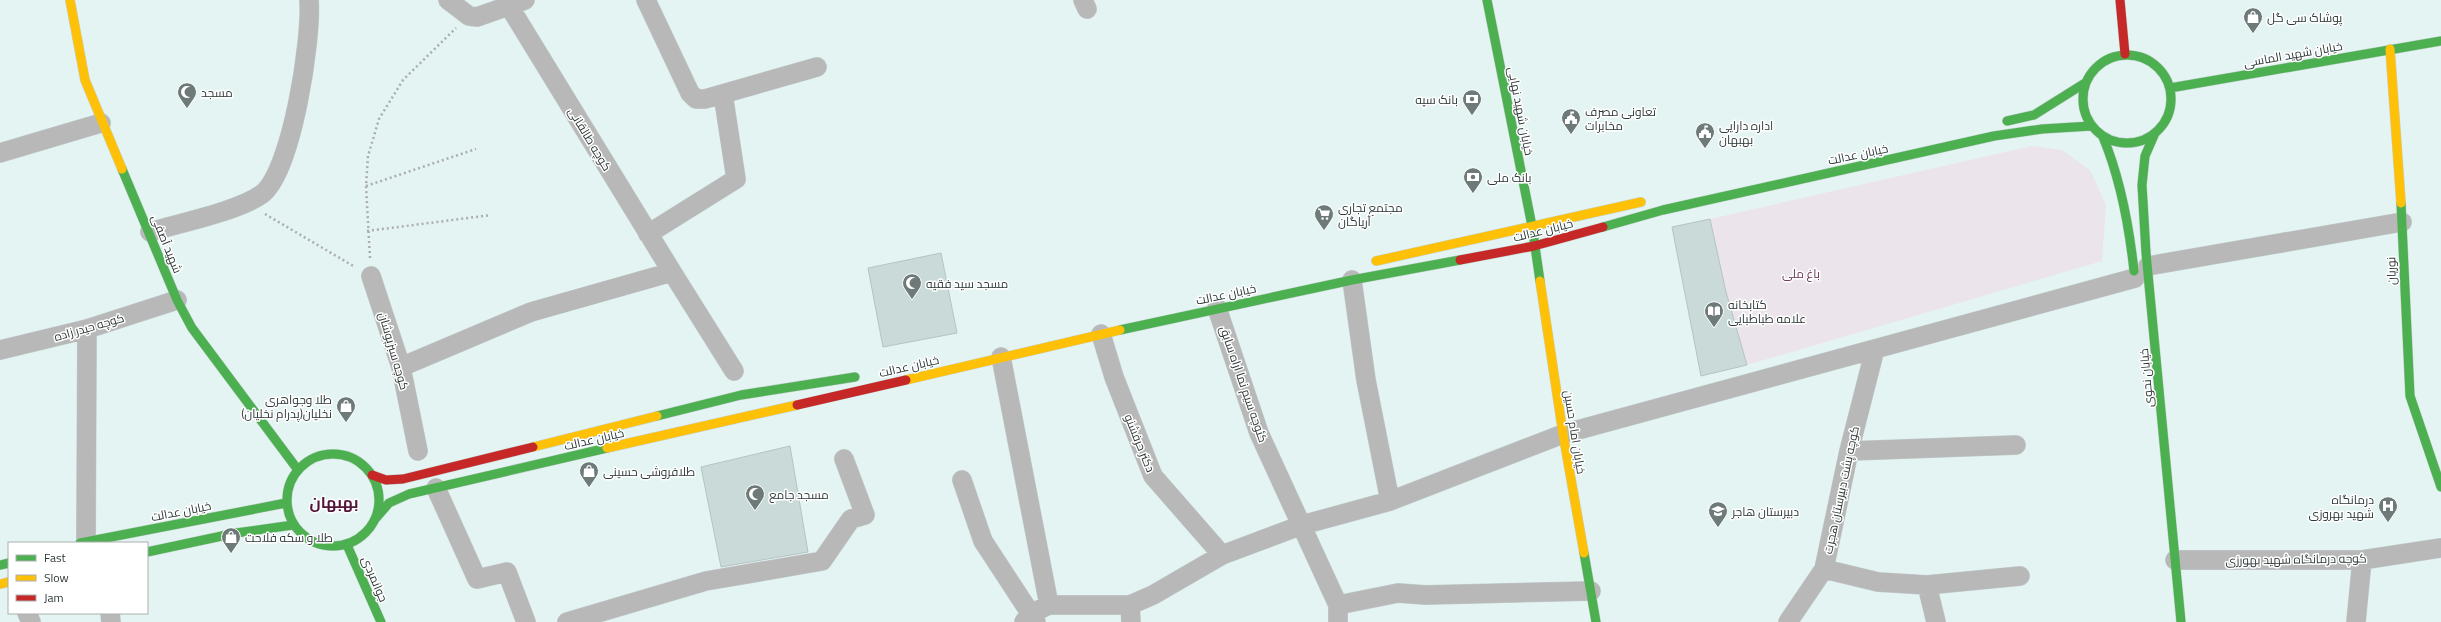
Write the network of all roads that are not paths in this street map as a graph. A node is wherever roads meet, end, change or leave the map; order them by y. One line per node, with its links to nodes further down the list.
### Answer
1 (70, 0): 15 (main road, شهید آصفی)
2 (309, 0): 24 (street)
3 (448, 0): 7 (street)
4 (646, 0): 14 (street)
5 (1487, 0): 23 (main road, خیابان شهید نهایی)
6 (2120, 0): 10 (main road)
7 (517, 3): 25 (street, کوچه طالقانی)
8 (2441, 41): 9 (main road, خیابان شهید الماسی)
9 (2390, 49): 13 (main road, خیابان شهید الماسی); 22 (main road, نوریان)
10 (2125, 54): 12 (main road); 13 (main road)
11 (817, 67): 14 (street)
12 (2085, 83): 16 (main road); 17 (main road)
13 (2170, 88): 18 (main road)
14 (723, 94): 25 (street)
15 (101, 123): 20 (street); 24 (main road, شهید آصفی)
16 (1996, 123)
17 (2091, 126): 19 (main road); 26 (main road, خیابان عدالت)
18 (2155, 133): 19 (main road); 30 (main road, خیابان نحوی)
19 (2103, 137): 30 (main road, خیابان نحوی)
20 (0, 153)
21 (1648, 200): 23 (main road, خیابان عدالت)
22 (2402, 222): 30 (street); 50 (main road, نوریان)
23 (1532, 226): 26 (main road, خیابان شهید نهایی); 27 (main road, خیابان عدالت)
24 (150, 232): 32 (main road, شهید آصفی)
25 (648, 234): 28 (street, کوچه طالقانی)
26 (1534, 246): 31 (main road, خیابان عدالت); 42 (main road, خیابان امام حسین)
27 (1368, 262)
28 (672, 272): 39 (street); 40 (street, کوچه طالقانی)
29 (371, 276): 39 (street, کوچه سبزپوشان)
30 (2140, 277): 36 (street); 62 (main road, خیابان نحوی)
31 (1352, 280): 33 (main road, خیابان عدالت); 52 (street)
32 (177, 300): 34 (street, کوچه حیدر زاده); 47 (main road, شهید آصفی)
33 (1217, 308): 35 (main road, خیابان عدالت); 56 (street, کئوچه سیم نما اراه سابق)
34 (87, 329): 37 (street, کوچه حیدر زاده); 57 (street)
35 (1102, 334): 38 (main road, خیابان عدالت); 61 (street, دکتر حرفشنو)
36 (1875, 349): 42 (street); 45 (street, کوچه پشت دبیرستان هجرت)
37 (0, 350)
38 (1001, 357): 51 (main road, خیابان عدالت); 68 (street)
39 (401, 367): 44 (street, کوچه سبزپوشان)
40 (734, 371)
41 (866, 374): 48 (main road, خیابان عدالت)
42 (1563, 434): 52 (street); 67 (main road, خیابان امام حسین)
43 (2016, 445): 45 (street)
44 (418, 451)
45 (1849, 451): 64 (street, کوچه پشت دبیرستان هجرت)
46 (844, 459): 74 (street)
47 (298, 470): 48 (main road); 53 (main road)
48 (372, 475): 54 (main road)
49 (962, 480): 71 (street)
50 (2441, 486)
51 (436, 488): 54 (main road, خیابان عدالت); 73 (street)
52 (1390, 501): 56 (street)
53 (286, 503): 55 (main road); 57 (main road, خیابان عدالت)
54 (376, 518): 58 (main road)
55 (293, 525): 58 (main road); 60 (main road)
56 (1302, 525): 61 (street); 70 (street, کئوچه سیم نما اراه سابق)
57 (83, 542)
58 (348, 545): 72 (main road, جوانمردی)
59 (2441, 548): 63 (street, کوچه درمانگاه شهید بهورزی)
60 (148, 552)
61 (1222, 555): 69 (street)
62 (2175, 560): 63 (street, کوچه درمانگاه شهید بهورزی); 78 (main road, خیابان نحوی)
63 (2362, 560): 79 (street)
64 (1824, 569): 66 (street); 76 (street, کوچه پشت دبیرستان هجرت)
65 (2020, 576): 66 (street)
66 (1927, 585): 77 (street)
67 (1591, 591): 70 (street); 75 (main road, خیابان امام حسین)
68 (1049, 605): 69 (street); 71 (street)
69 (1131, 613)
70 (1338, 614)
71 (1030, 619)
72 (381, 622)
73 (526, 622)
74 (567, 622)
75 (1596, 622)
76 (1788, 622)
77 (1936, 622)
78 (2181, 622)
79 (2356, 622)

